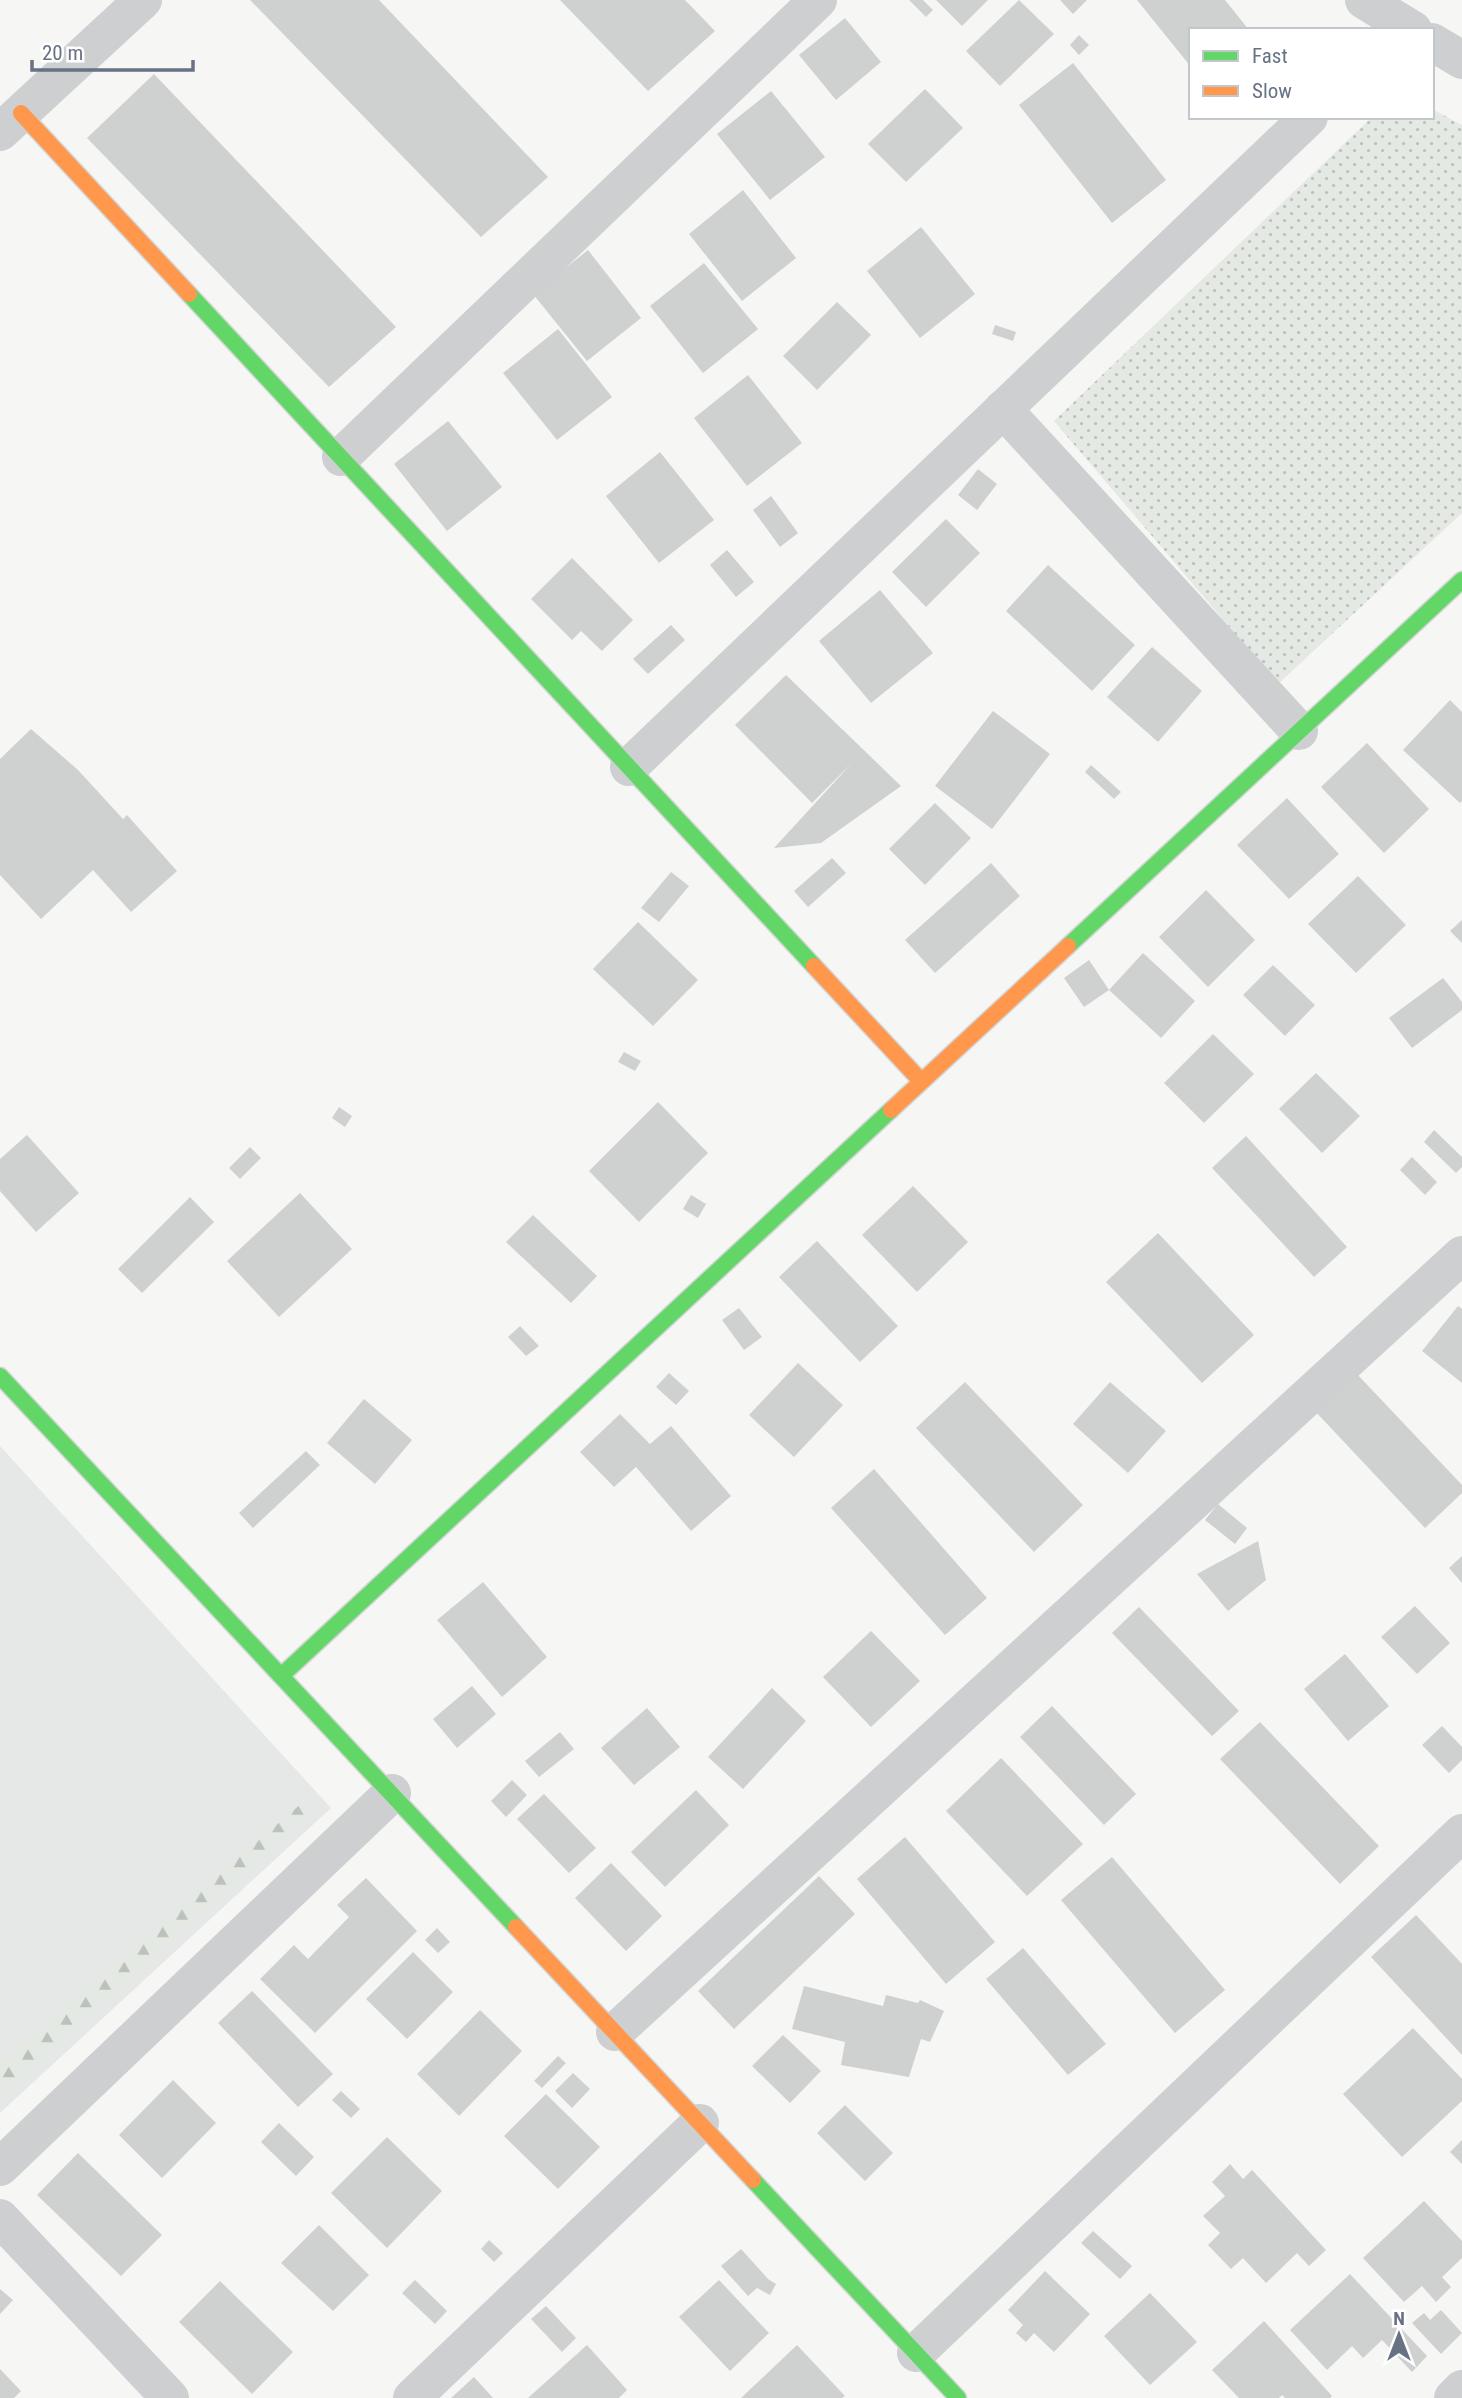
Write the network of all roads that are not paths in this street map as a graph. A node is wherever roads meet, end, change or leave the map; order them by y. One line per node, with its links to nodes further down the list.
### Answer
1 (143, 0): 8 (street)
2 (818, 0): 10 (street)
3 (1364, 0): 4 (street)
4 (1407, 28)
5 (1434, 44): 6 (street)
6 (1462, 60)
7 (1307, 119): 9 (street)
8 (10, 123): 10 (street)
9 (1003, 409): 12 (street); 13 (street)
10 (341, 457): 13 (street)
11 (1462, 580): 12 (street)
12 (1299, 731): 14 (street)
13 (629, 768): 14 (street)
14 (922, 1081): 17 (street)
15 (1462, 1255): 20 (street)
16 (0, 1376): 17 (street)
17 (281, 1676): 18 (street)
18 (392, 1793): 20 (street); 22 (street)
19 (1462, 1833): 24 (street)
20 (615, 2032): 21 (street)
21 (700, 2123): 24 (street); 27 (street)
22 (0, 2167)
23 (0, 2218): 26 (street)
24 (916, 2353): 28 (street)
25 (1462, 2389): 29 (street)
26 (170, 2398)
27 (412, 2398)
28 (958, 2398)
29 (1453, 2398)

